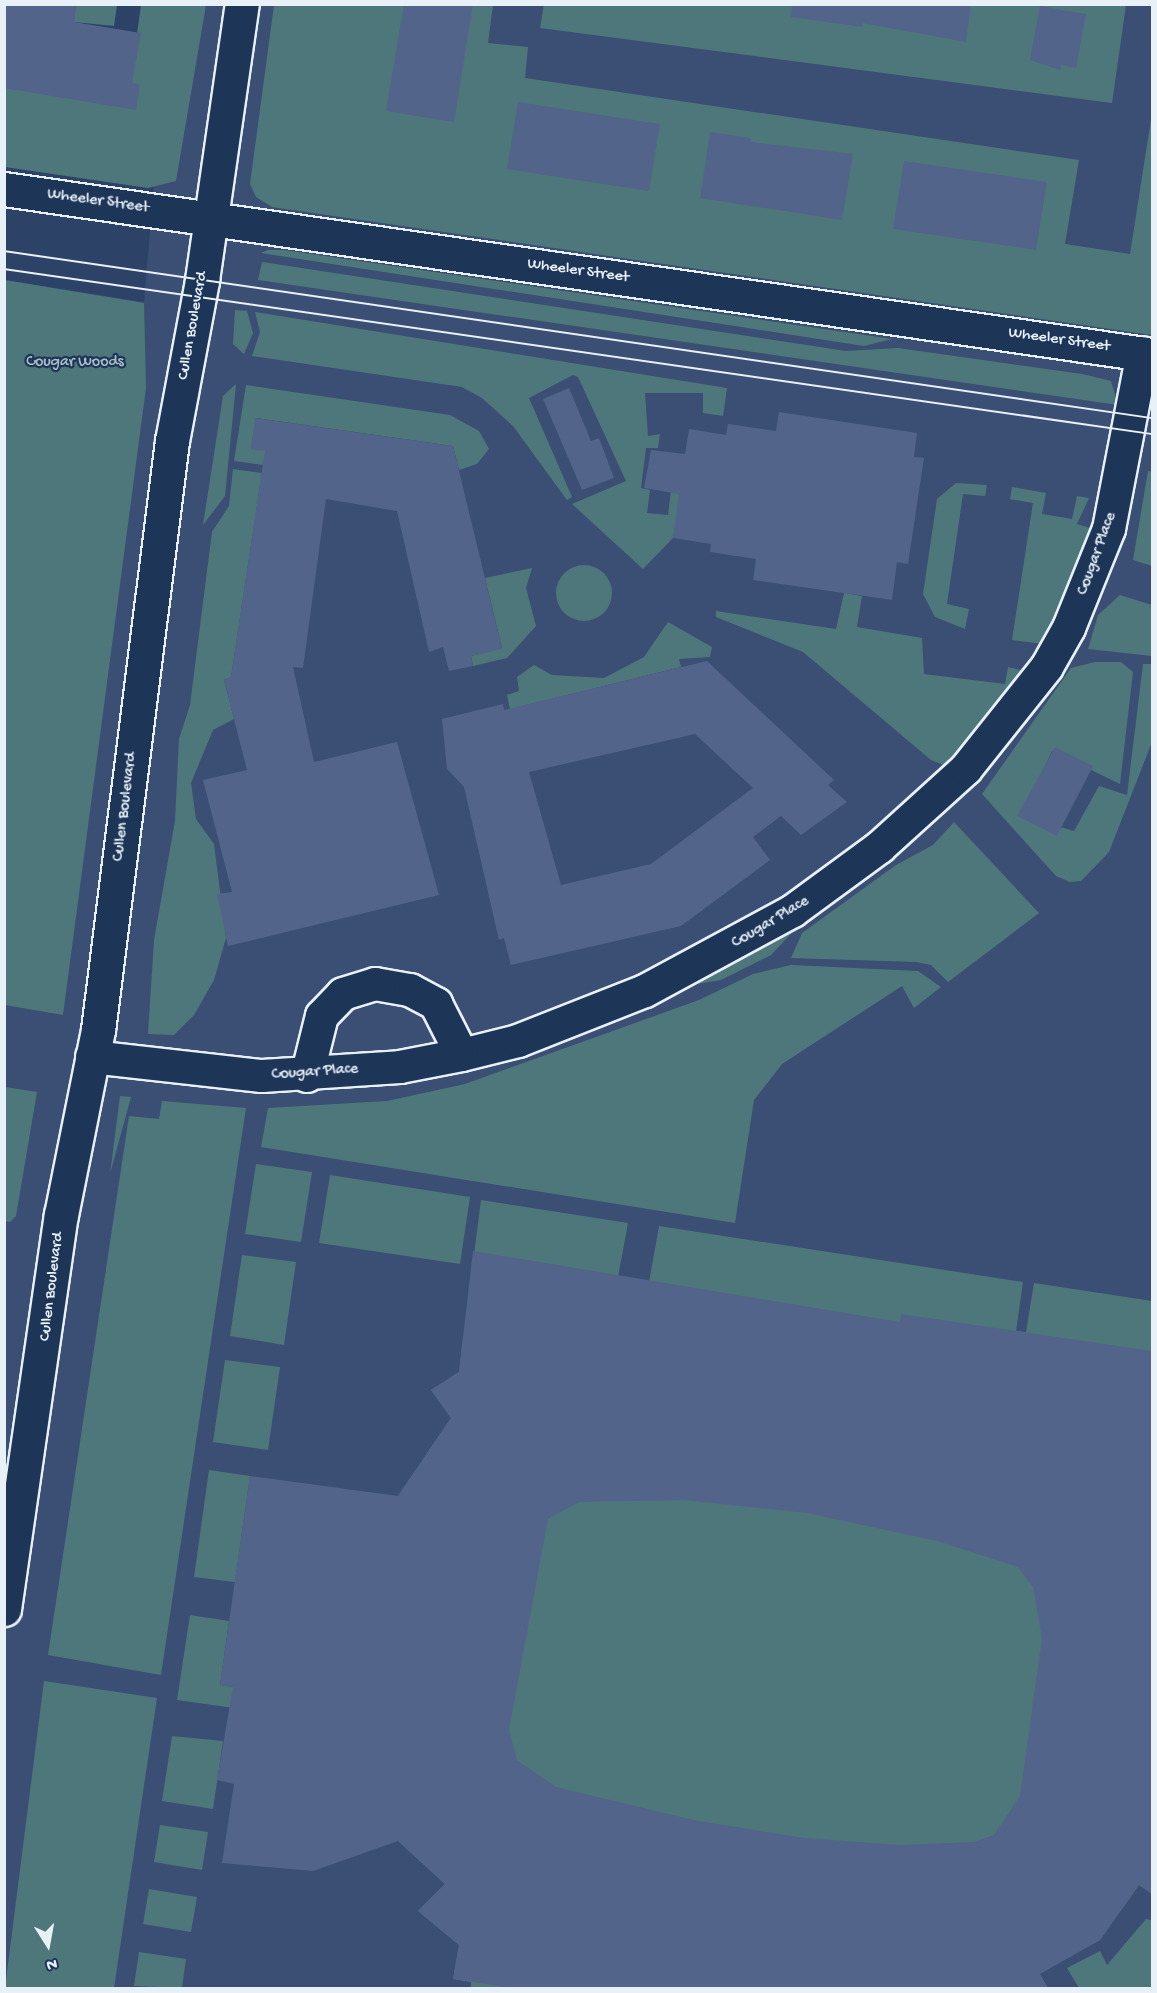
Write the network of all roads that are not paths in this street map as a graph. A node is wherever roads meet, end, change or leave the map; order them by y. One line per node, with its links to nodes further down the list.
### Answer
1 (242, 4): 3 (street, Cullen Boulevard)
2 (4, 189): 3 (street, Wheeler Street)
3 (210, 219): 4 (street, Wheeler Street); 6 (street, Cullen Boulevard)
4 (1148, 354): 5 (street, Cougar Place)
5 (462, 1055): 7 (street, Cougar Place); 7 (street)
6 (92, 1057): 7 (street, Cougar Place); 8 (street, Cullen Boulevard)
7 (307, 1076)
8 (4, 1609)

